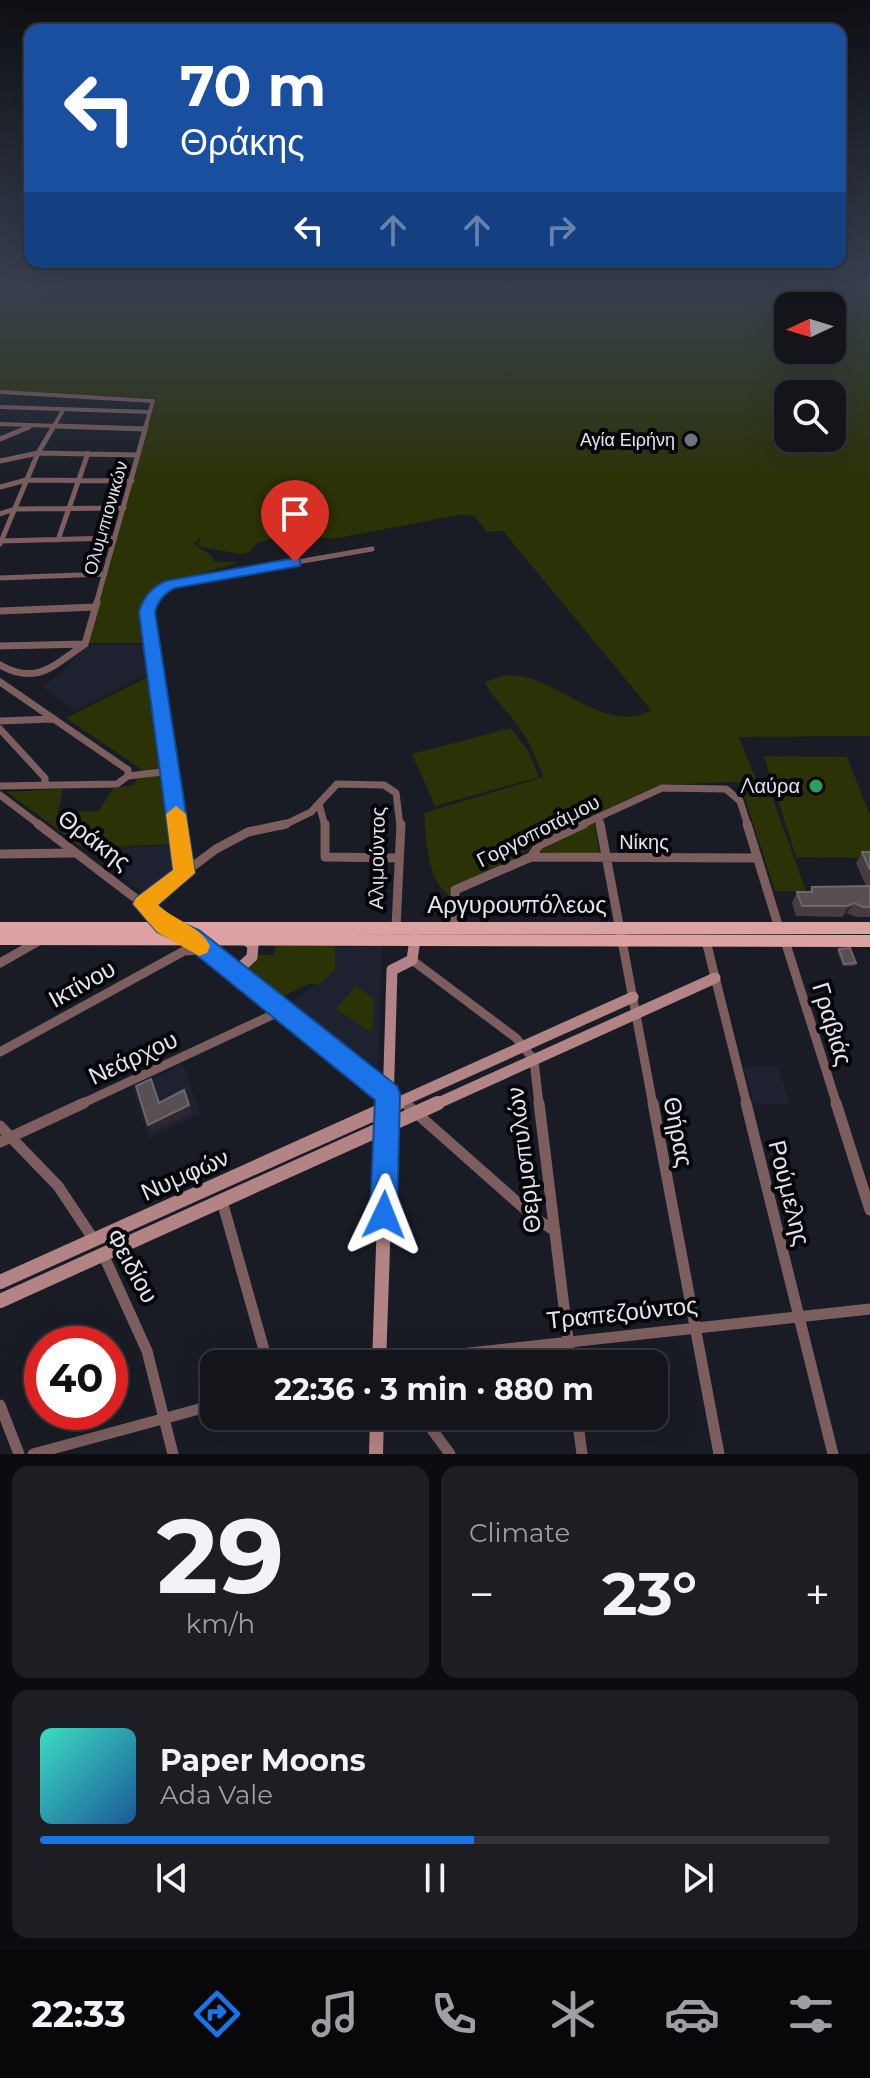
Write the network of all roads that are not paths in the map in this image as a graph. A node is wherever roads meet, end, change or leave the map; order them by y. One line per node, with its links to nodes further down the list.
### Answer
1 (0, 392): 4 (street, Ολυμπιονικών)
2 (0, 407): 3 (street)
3 (63, 410): 4 (street); 6 (street)
4 (150, 412): 8 (street, Ολυμπιονικών)
5 (0, 426): 7 (street)
6 (52, 427): 7 (street); 8 (street); 10 (street)
7 (19, 429): 9 (street)
8 (145, 430): 12 (street, Ολυμπιονικών)
9 (0, 437)
10 (38, 453): 11 (street); 13 (street); 14 (street)
11 (88, 453): 12 (street); 15 (street)
12 (138, 455): 16 (street, Ολυμπιονικών)
13 (0, 461)
14 (26, 480): 15 (street); 17 (street); 19 (street)
15 (79, 481): 16 (street); 20 (street)
16 (132, 481): 18 (street, Ολυμπιονικών)
17 (0, 487)
18 (124, 508): 20 (street); 22 (street, Ολυμπιονικών)
19 (15, 509): 20 (street); 21 (street); 24 (street)
20 (69, 509): 23 (street)
21 (0, 514)
22 (115, 539): 23 (street); 26 (street, Ολυμπιονικών)
23 (58, 541): 24 (street)
24 (0, 542)
25 (372, 549): 37 (street)
26 (105, 574): 27 (street); 28 (street, Ολυμπιονικών)
27 (0, 578)
28 (95, 609): 29 (street); 30 (street, Ολυμπιονικών)
29 (0, 613)
30 (84, 644): 31 (street); 32 (street)
31 (0, 646)
32 (0, 665)
33 (0, 682): 34 (street)
34 (53, 719): 35 (street); 38 (street)
35 (0, 721)
36 (0, 729): 39 (street)
37 (171, 771): 38 (street); 51 (street)
38 (128, 776): 39 (street)
39 (45, 785): 40 (street)
40 (0, 786)
41 (732, 792): 44 (street, Γοργοποτάμου); 50 (street, Γραβιάς)
42 (0, 795): 45 (street, Θράκης)
43 (319, 804): 48 (street); 48 (street, Αλιμούντος); 51 (street, Αλιμούντος)
44 (599, 817): 47 (street, Γοργοποτάμου); 49 (street, Θήρας)
45 (74, 853): 46 (street); 52 (street, Θράκης)
46 (0, 854)
47 (531, 857): 49 (street, Νίκης); 56 (street)
48 (399, 858): 55 (street, Αλιμούντος)
49 (607, 858): 50 (street, Νίκης); 59 (street, Θήρας)
50 (757, 858): 60 (street, Γραβιάς)
51 (184, 873): 52 (street, Αλιμούντος)
52 (143, 904): 53 (street, Θράκης)
53 (165, 926): 54 (main road, Αργυρουπόλεως); 57 (main road, Αργυρουπόλεως); 61 (street, Θράκης)
54 (207, 926): 55 (main road, Αργυρουπόλεως); 61 (street)
55 (396, 927): 56 (main road, Αργυρουπόλεως)
56 (454, 927): 59 (main road, Αργυρουπόλεως)
57 (0, 928)
58 (870, 928): 60 (main road, Αργυρουπόλεως)
59 (621, 934): 60 (main road, Αργυρουπόλεως); 65 (main road, Αργυρουπόλεως); 66 (main road, Αργυρουπόλεως); 74 (street, Θήρας)
60 (782, 934): 66 (main road, Αργυρουπόλεως); 67 (main road, Αργυρουπόλεως); 88 (street, Γραβιάς)
61 (191, 937): 62 (main road, Αργυρουπόλεως); 64 (main road, Αργυρουπόλεως); 68 (street); 69 (street, Θράκης)
62 (242, 938): 65 (main road, Αργυρουπόλεως); 72 (street)
63 (0, 939): 64 (main road, Αργυρουπόλεως)
64 (42, 939): 71 (street)
65 (415, 939): 70 (street)
66 (706, 941): 73 (street, Ρούμελης)
67 (870, 941)
68 (184, 951): 69 (street, Ικτίνου); 78 (street, Ικτίνου)
69 (204, 951): 72 (street, Θράκης)
70 (412, 960): 77 (street, Θερμοπυλών); 80 (street)
71 (0, 963)
72 (226, 968): 75 (street, Θράκης)
73 (715, 978): 76 (street, Νυμφών); 95 (street, Ρούμελης)
74 (633, 997): 76 (street, Θήρας); 77 (street, Νυμφών)
75 (283, 1010): 80 (street, Θράκης); 85 (street, Νεάρχου)
76 (636, 1014): 79 (street, Νυμφών); 96 (street, Θήρας)
77 (524, 1046): 79 (street, Θερμοπυλών); 81 (street, Νυμφών)
78 (0, 1052)
79 (534, 1060): 82 (street, Νυμφών); 89 (street, Θερμοπυλών)
80 (388, 1101): 81 (street, Νυμφών); 84 (street); 90 (street, Νυμφών)
81 (403, 1101): 82 (street)
82 (415, 1113): 84 (street, Νυμφών); 89 (street)
83 (0, 1126): 85 (street, Φειδίου)
84 (387, 1126): 87 (street, Νυμφών); 99 (street)
85 (12, 1135): 86 (street, Νεάρχου); 90 (street, Φειδίου)
86 (0, 1142)
87 (222, 1201): 91 (street, Νυμφών); 98 (street)
88 (870, 1210)
89 (555, 1231): 97 (street, Θερμοπυλών)
90 (93, 1240): 91 (street, Φειδίου); 92 (street, Νυμφών)
91 (103, 1254): 93 (street, Νυμφών); 104 (street, Φειδίου)
92 (0, 1282)
93 (0, 1301)
94 (870, 1309): 95 (street, Τραπεζούντος)
95 (799, 1316): 96 (street, Τραπεζούντος); 115 (street, Ρούμελης)
96 (695, 1328): 97 (street, Τραπεζούντος); 114 (street, Θήρας)
97 (568, 1341): 100 (street, Τραπεζούντος); 101 (street, Θερμοπυλών)
98 (264, 1350)
99 (377, 1350)
100 (496, 1350)
101 (569, 1350)
102 (0, 1405): 108 (street)
103 (200, 1409): 104 (street)
104 (168, 1418): 109 (street); 110 (street, Φειδίου)
105 (377, 1430): 111 (street)
106 (432, 1430): 112 (street)
107 (579, 1430): 113 (street)
108 (19, 1454)
109 (33, 1454)
110 (173, 1454)
111 (376, 1454)
112 (450, 1454)
113 (582, 1454)
114 (719, 1454)
115 (833, 1454)

